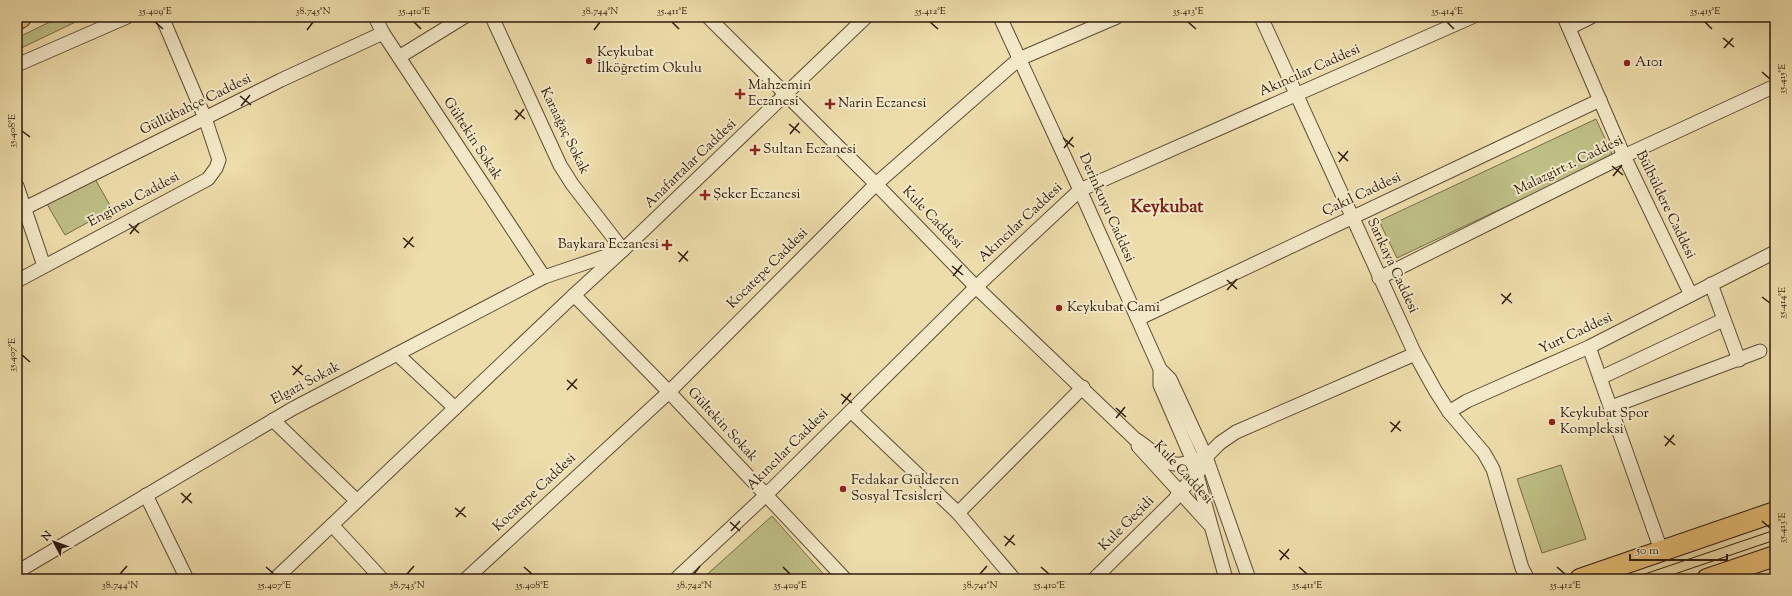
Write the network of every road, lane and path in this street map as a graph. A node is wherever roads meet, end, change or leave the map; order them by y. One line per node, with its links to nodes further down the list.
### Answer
1 (127, 17): 17 (street)
2 (162, 17): 22 (street, Enginsu Caddesi)
3 (375, 17): 14 (street, Gültekin Sokak)
4 (464, 17): 15 (street)
5 (492, 17): 29 (street, Karaağaç Sokak)
6 (708, 17): 19 (street, Kule Caddesi)
7 (866, 17): 19 (street, Anafartalar Caddesi)
8 (1000, 17): 16 (street, Derinkuyu Caddesi)
9 (1117, 17): 16 (street, Kocatepe Caddesi)
10 (1262, 17): 20 (street, Sarıkaya Caddesi)
11 (1472, 17): 20 (street, Akıncılar Caddesi)
12 (1591, 17): 13 (street)
13 (1567, 22): 21 (street, Bülbüldere Caddesi)
14 (383, 33): 15 (street, Gültekin Sokak); 22 (street, Güllübahçe Caddesi)
15 (399, 57): 32 (street, Gültekin Sokak)
16 (1019, 59): 24 (street, Kocatepe Caddesi); 26 (street, Derinkuyu Caddesi)
17 (17, 65)
18 (1775, 86): 23 (street, Malazgirt 1. Caddesi)
19 (787, 94): 24 (street, Kule Caddesi); 29 (street, Anafartalar Caddesi)
20 (1296, 94): 26 (street, Akıncılar Caddesi); 28 (street, Sarıkaya Caddesi)
21 (1600, 100): 23 (street, Bülbüldere Caddesi); 28 (street, Çakıl Caddesi)
22 (205, 118): 27 (street, Güllübahçe Caddesi); 31 (street, Enginsu Caddesi)
23 (1624, 156): 33 (street, Malazgirt 1. Caddesi); 38 (street, Bülbüldere Caddesi)
24 (876, 184): 36 (street, Kule Caddesi); 49 (street, Kocatepe Caddesi)
25 (17, 186): 27 (street)
26 (1080, 190): 36 (street, Akıncılar Caddesi); 39 (street, Derinkuyu Caddesi)
27 (24, 208): 31 (street)
28 (1352, 218): 33 (street, Sarıkaya Caddesi); 39 (street, Çakıl Caddesi)
29 (623, 250): 32 (street, Elgazi Sokak); 37 (street, Anafartalar Caddesi)
30 (1775, 252): 35 (street, Yurt Caddesi)
31 (44, 266): 34 (street, Enginsu Caddesi)
32 (544, 277): 43 (street, Elgazi Sokak)
33 (1379, 278): 44 (street, Sarıkaya Caddesi)
34 (17, 281)
35 (1711, 284): 38 (street, Yurt Caddesi); 40 (street)
36 (976, 287): 48 (street, Kule Caddesi); 52 (street, Akıncılar Caddesi)
37 (574, 295): 49 (street, Gültekin Sokak); 51 (street, Anafartalar Caddesi)
38 (1691, 295): 41 (street, Yurt Caddesi)
39 (1138, 319): 46 (street, Derinkuyu Caddesi)
40 (1723, 320): 45 (street); 47 (street)
41 (1589, 347): 47 (street); 53 (street, Yurt Caddesi)
42 (1760, 351): 45 (street)
43 (397, 354): 51 (street); 54 (street, Elgazi Sokak)
44 (1415, 354): 53 (street); 56 (street)
45 (1739, 360): 50 (street)
46 (1160, 370): 56 (street, Derinkuyu Caddesi); 57 (street, Derinkuyu Caddesi)
47 (1600, 378): 50 (street)
48 (1083, 387): 55 (street, Kule Caddesi); 64 (street)
49 (669, 392): 60 (street, Gültekin Sokak); 73 (street, Kocatepe Caddesi)
50 (1611, 407): 67 (street)
51 (455, 408): 62 (street, Anafartalar Caddesi)
52 (851, 411): 60 (street, Akıncılar Caddesi); 64 (street)
53 (1449, 412): 80 (street)
54 (273, 420): 61 (street, Elgazi Sokak); 62 (street)
55 (1135, 439): 57 (street, Kule Caddesi); 59 (street, Kule Caddesi)
56 (1206, 457): 57 (street, Kule Caddesi); 58 (street); 79 (street, Derinkuyu Caddesi)
57 (1193, 461): 58 (street, Derinkuyu Caddesi)
58 (1197, 475): 59 (street, Kule Geçidi); 66 (street, Derinkuyu Caddesi)
59 (1180, 491): 66 (street, Kule Caddesi); 77 (street, Kule Geçidi)
60 (766, 495): 74 (street, Akıncılar Caddesi); 75 (street, Gültekin Sokak)
61 (146, 496): 69 (street, Elgazi Sokak); 70 (street)
62 (357, 501): 65 (street, Anafartalar Caddesi)
63 (1775, 512): 67 (main road)
64 (958, 513): 76 (street)
65 (332, 525): 71 (street, Anafartalar Caddesi); 72 (street)
66 (1212, 527): 78 (street, Derinkuyu Caddesi)
67 (1661, 550): 81 (main road)
68 (1775, 556): 82 (main road)
69 (17, 572)
70 (188, 579)
71 (274, 579)
72 (382, 579)
73 (466, 579)
74 (676, 579)
75 (845, 579)
76 (1014, 579)
77 (1094, 579)
78 (1226, 579)
79 (1249, 579)
80 (1528, 579)
81 (1580, 579)
82 (1707, 579)

